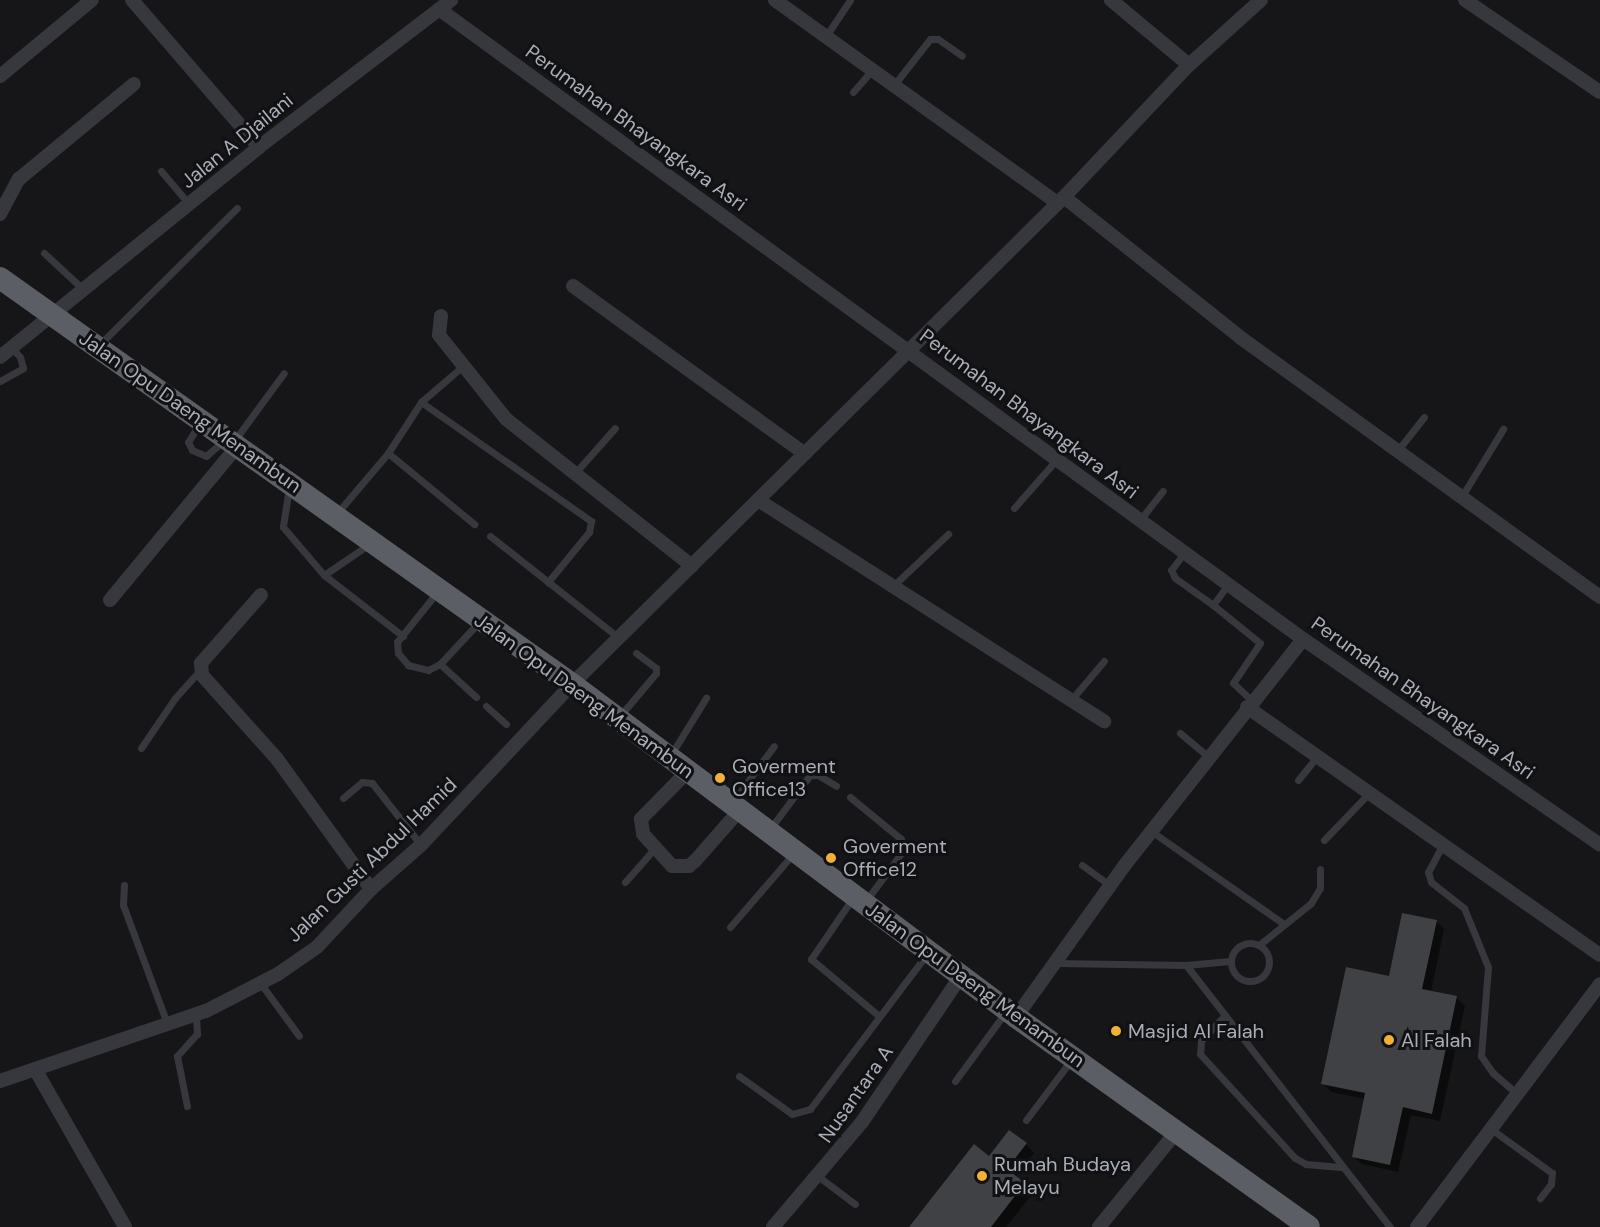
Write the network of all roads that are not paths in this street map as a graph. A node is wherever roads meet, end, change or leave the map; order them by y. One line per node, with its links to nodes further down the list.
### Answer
1 (92, 0): 14 (street)
2 (132, 0): 19 (street)
3 (451, 0): 9 (street, Jalan A Djailani)
4 (775, 0): 10 (street)
5 (850, 0): 10 (lane)
6 (1111, 0): 12 (street)
7 (1260, 0): 12 (street, Jalan Gusti Abdul Hamid)
8 (1465, 0): 18 (street)
9 (439, 9): 19 (street, Jalan A Djailani); 33 (street, Perumahan Bhayangkara Asri)
10 (826, 36): 13 (street)
11 (962, 56): 16 (lane)
12 (1189, 66): 21 (street, Jalan Gusti Abdul Hamid)
13 (872, 69): 16 (street); 17 (lane)
14 (0, 76)
15 (134, 84): 24 (street)
16 (894, 85): 21 (street)
17 (853, 92)
18 (1600, 92)
19 (259, 147): 22 (street, Jalan A Djailani)
20 (160, 171): 22 (lane)
21 (1061, 200): 33 (street, Jalan Gusti Abdul Hamid); 44 (street)
22 (189, 204): 28 (street, Jalan A Djailani)
23 (237, 208): 32 (lane)
24 (0, 214)
25 (44, 253): 28 (lane)
26 (0, 278): 29 (highway, Jalan Opu Daeng Menambun)
27 (573, 286): 46 (street)
28 (84, 290): 29 (street, Jalan A Djailani)
29 (51, 315): 31 (street, Jalan A Djailani); 32 (highway, Jalan Opu Daeng Menambun)
30 (441, 316): 35 (street)
31 (11, 347): 34 (street, Jalan A Djailani); 37 (lane)
32 (97, 347): 40 (highway, Jalan Opu Daeng Menambun)
33 (910, 349): 46 (street, Jalan Gusti Abdul Hamid); 47 (street, Perumahan Bhayangkara Asri)
34 (0, 357)
35 (463, 366): 38 (lane); 48 (street)
36 (284, 373): 43 (lane)
37 (0, 381)
38 (421, 402): 45 (lane); 63 (lane)
39 (1424, 417): 44 (lane)
40 (202, 420): 43 (highway, Jalan Opu Daeng Menambun); 43 (lane)
41 (615, 428): 48 (lane)
42 (1503, 429): 51 (lane)
43 (233, 441): 49 (highway, Jalan Opu Daeng Menambun); 69 (street)
44 (1398, 450): 51 (street)
45 (388, 453): 54 (lane); 56 (lane)
46 (805, 454): 52 (street, Jalan Gusti Abdul Hamid)
47 (1057, 459): 53 (lane); 55 (street, Perumahan Bhayangkara Asri)
48 (575, 473): 61 (street)
49 (291, 483): 54 (highway, Jalan Opu Daeng Menambun); 62 (lane)
50 (1163, 491): 55 (lane)
51 (1461, 496): 68 (street)
52 (758, 500): 61 (street, Jalan Gusti Abdul Hamid); 65 (street)
53 (1014, 508)
54 (335, 515): 59 (highway, Jalan Opu Daeng Menambun)
55 (1140, 520): 60 (street, Perumahan Bhayangkara Asri)
56 (474, 524)
57 (948, 534): 65 (lane)
58 (490, 536): 63 (lane)
59 (373, 542): 62 (lane); 66 (highway, Jalan Opu Daeng Menambun)
60 (1184, 553): 64 (street, Perumahan Bhayangkara Asri); 70 (lane)
61 (692, 566): 73 (street, Jalan Gusti Abdul Hamid)
62 (324, 575): 72 (lane)
63 (548, 582): 73 (lane)
64 (1228, 584): 70 (lane); 74 (street, Perumahan Bhayangkara Asri)
65 (894, 586): 82 (street)
66 (439, 591): 71 (highway, Jalan Opu Daeng Menambun); 72 (lane)
67 (261, 595): 78 (street)
68 (1600, 597)
69 (110, 600)
70 (1213, 605): 83 (lane)
71 (481, 620): 77 (lane); 79 (highway, Jalan Opu Daeng Menambun)
72 (402, 636): 77 (lane)
73 (620, 638): 79 (street, Jalan Gusti Abdul Hamid)
74 (1303, 639): 83 (street); 106 (street, Perumahan Bhayangkara Asri)
75 (636, 653): 85 (lane)
76 (1104, 661): 82 (lane)
77 (440, 664): 80 (lane)
78 (200, 670): 90 (lane); 114 (street)
79 (572, 684): 85 (highway, Jalan Opu Daeng Menambun); 105 (street, Jalan Gusti Abdul Hamid)
80 (476, 697)
81 (706, 698): 93 (lane)
82 (1071, 700): 86 (street)
83 (1250, 704): 91 (street); 92 (street)
84 (486, 706): 87 (lane)
85 (617, 719): 93 (highway, Jalan Opu Daeng Menambun)
86 (1104, 721)
87 (506, 724)
88 (1180, 733): 92 (lane)
89 (774, 746): 100 (lane)
90 (141, 748)
91 (1318, 755): 95 (lane); 97 (street)
92 (1209, 757): 101 (street)
93 (669, 758): 94 (highway, Jalan Opu Daeng Menambun)
94 (687, 772): 100 (highway, Jalan Opu Daeng Menambun); 107 (street)
95 (1298, 780)
96 (836, 786): 102 (lane)
97 (1371, 791): 103 (lane); 104 (street)
98 (850, 797): 115 (lane)
99 (343, 798): 105 (lane)
100 (735, 808): 102 (highway, Jalan Opu Daeng Menambun); 107 (street)
101 (1151, 831): 113 (street); 116 (lane)
102 (768, 832): 108 (highway, Jalan Opu Daeng Menambun)
103 (1324, 840)
104 (1443, 843): 120 (street); 138 (lane)
105 (421, 844): 114 (street, Jalan Gusti Abdul Hamid)
106 (1600, 845)
107 (655, 848): 111 (lane)
108 (794, 852): 115 (highway, Jalan Opu Daeng Menambun); 117 (lane)
109 (1082, 865): 113 (lane)
110 (1320, 869): 116 (lane)
111 (626, 882)
112 (124, 885): 131 (lane)
113 (1110, 885): 122 (street)
114 (372, 889): 125 (street, Jalan Gusti Abdul Hamid)
115 (859, 900): 119 (highway, Jalan Opu Daeng Menambun); 130 (lane)
116 (1284, 924): 118 (lane)
117 (730, 927)
118 (1259, 945): 121 (lane); 121 (lane)
119 (929, 952): 124 (highway, Jalan Opu Daeng Menambun); 130 (lane)
120 (1600, 955)
121 (1230, 961): 123 (lane)
122 (1054, 963): 123 (lane); 128 (street)
123 (1186, 965): 129 (lane)
124 (961, 976): 128 (highway, Jalan Opu Daeng Menambun); 144 (street, Nusantara A)
125 (261, 984): 127 (street, Jalan Gusti Abdul Hamid); 132 (lane)
126 (1600, 984): 138 (street)
127 (196, 1014): 131 (street, Jalan Gusti Abdul Hamid); 139 (lane)
128 (1011, 1014): 133 (highway, Jalan Opu Daeng Menambun); 137 (lane)
129 (1225, 1015): 143 (lane); 143 (lane)
130 (879, 1016): 135 (lane)
131 (167, 1023): 134 (street, Jalan Gusti Abdul Hamid)
132 (299, 1036)
133 (1072, 1058): 140 (lane); 142 (highway, Jalan Opu Daeng Menambun)
134 (35, 1069): 136 (street, Jalan Gusti Abdul Hamid); 147 (street)
135 (739, 1076)
136 (0, 1081)
137 (956, 1081)
138 (1517, 1094): 141 (street)
139 (187, 1106)
140 (1026, 1120)
141 (1491, 1129): 145 (lane); 152 (street)
142 (1176, 1131): 149 (street); 150 (highway, Jalan Opu Daeng Menambun)
143 (1343, 1167): 151 (lane)
144 (819, 1177): 146 (lane); 148 (street, Nusantara A)
145 (1540, 1198)
146 (855, 1204)
147 (125, 1227)
148 (773, 1227)
149 (1099, 1227)
150 (1309, 1227)
151 (1390, 1227)
152 (1417, 1227)

